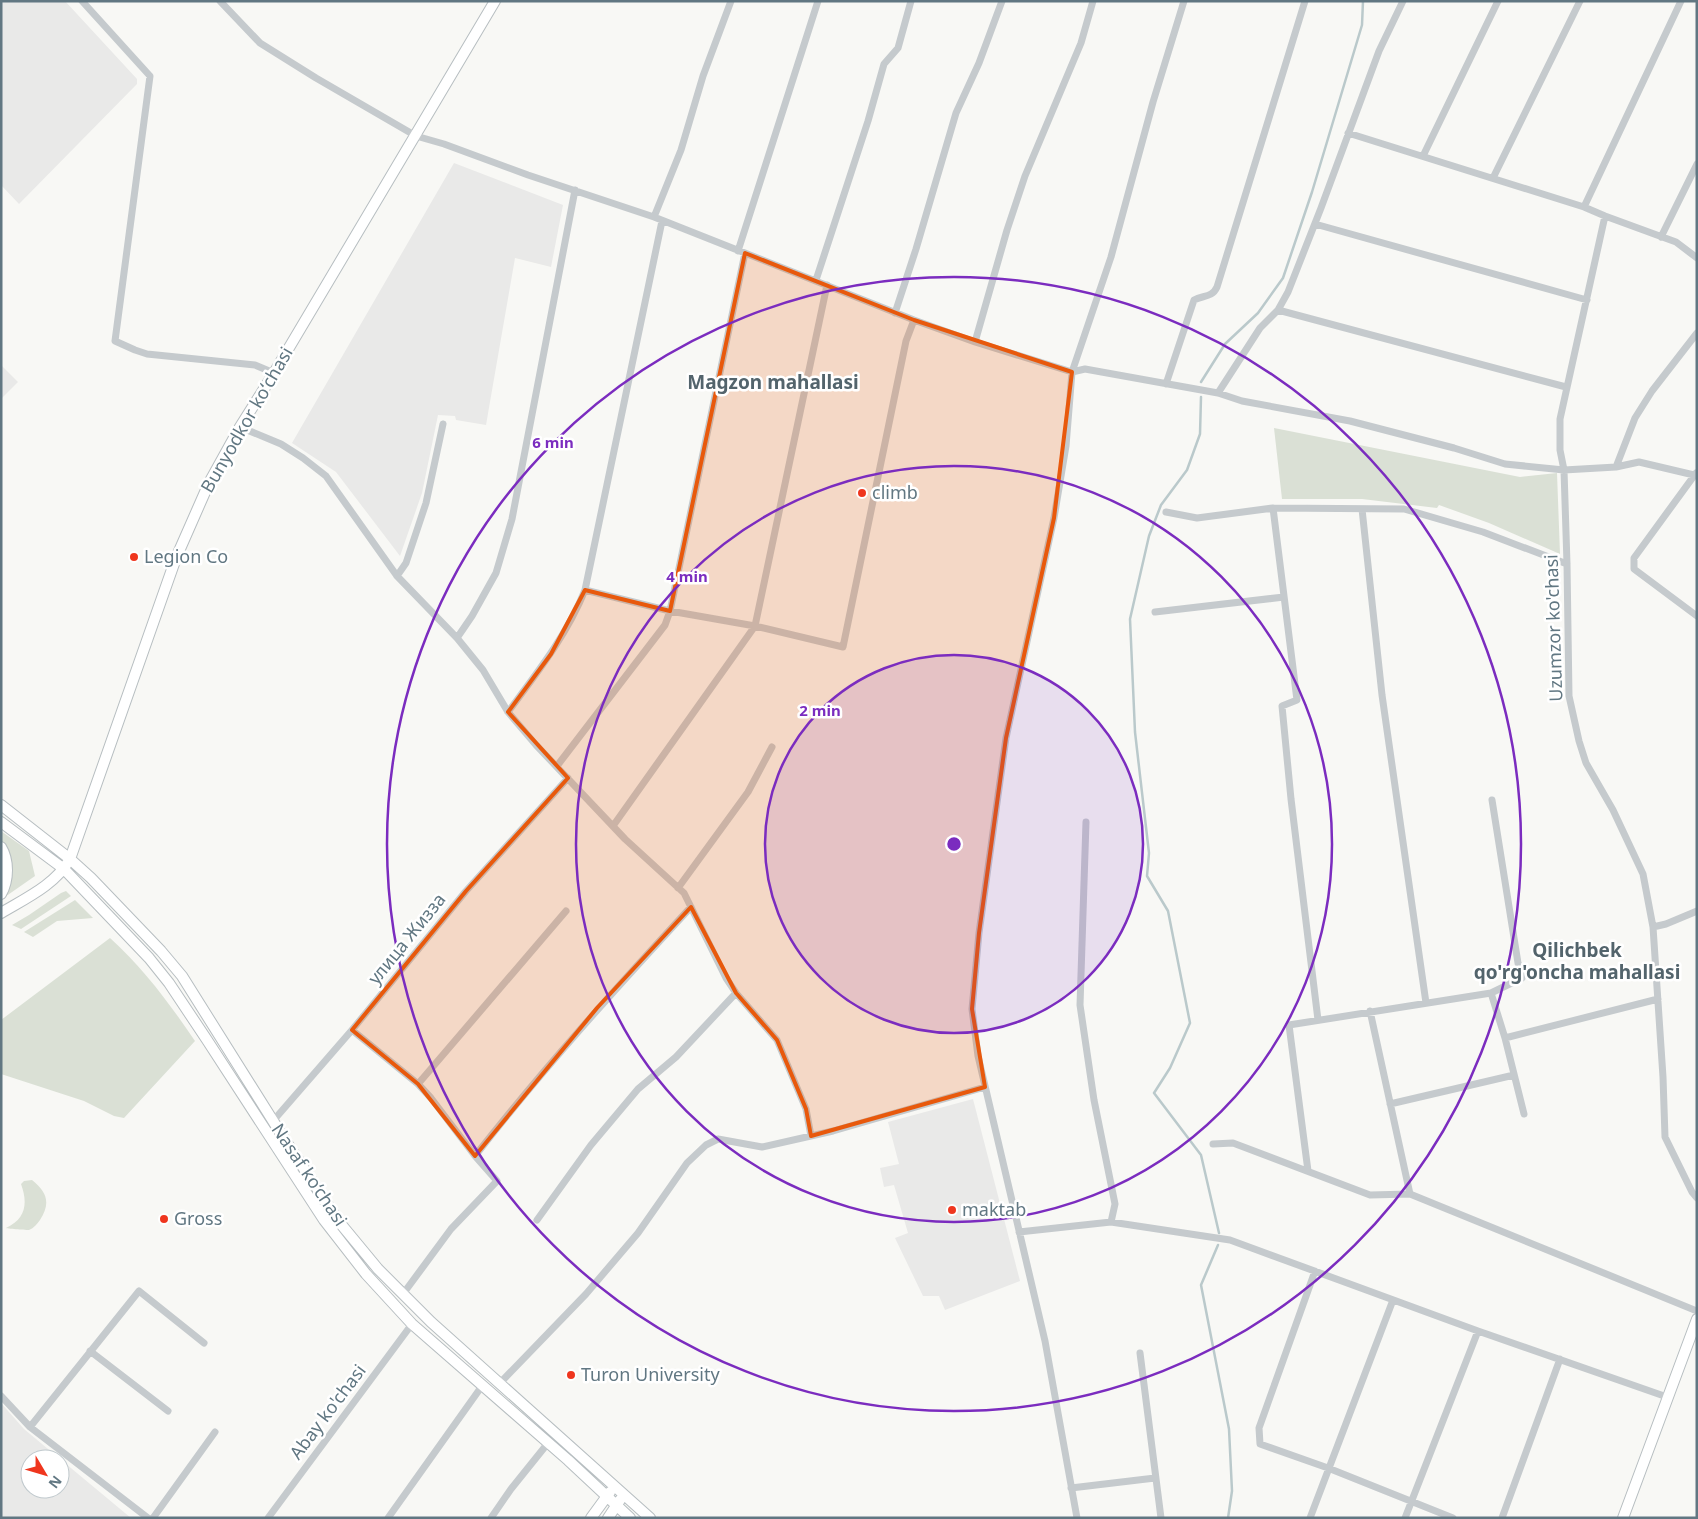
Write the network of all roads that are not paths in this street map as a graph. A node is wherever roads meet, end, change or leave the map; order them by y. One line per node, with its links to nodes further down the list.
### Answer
1 (82, 1): 38 (street)
2 (220, 1): 16 (street)
3 (495, 1): 16 (main road, Bunyodkor koʻchasi)
4 (730, 1): 23 (street)
5 (818, 1): 27 (street)
6 (911, 1): 29 (street)
7 (1002, 1): 33 (street)
8 (1093, 1): 36 (street)
9 (1184, 1): 37 (street)
10 (1305, 1): 39 (street)
11 (1403, 1): 15 (street)
12 (1498, 1): 17 (street)
13 (1580, 1): 19 (street)
14 (1681, 1): 21 (street)
15 (1348, 133): 17 (street); 25 (street)
16 (416, 136): 20 (street); 38 (main road, Bunyodkor koʻchasi)
17 (1423, 156): 19 (street)
18 (1697, 164): 26 (street)
19 (1493, 178): 21 (street)
20 (575, 190): 23 (street); 58 (street)
21 (1584, 207): 22 (street)
22 (1605, 216): 26 (street); 31 (street, Uzumzor ko'chasi)
23 (654, 217): 24 (street)
24 (662, 220): 27 (street); 52 (street)
25 (1315, 224): 31 (street); 32 (street)
26 (1660, 237): 28 (street)
27 (742, 252): 29 (street); 54 (street)
28 (1697, 258)
29 (816, 280): 30 (street)
30 (827, 285): 33 (street); 57 (street)
31 (1587, 300): 40 (street, Uzumzor ko'chasi)
32 (1278, 310): 40 (street); 41 (street)
33 (895, 313): 34 (street)
34 (914, 320): 36 (street); 57 (street)
35 (1697, 334): 44 (street)
36 (975, 342): 37 (street)
37 (1072, 372): 39 (street); 88 (street)
38 (274, 373): 43 (main road, Bunyodkor koʻchasi)
39 (1166, 384): 41 (street)
40 (1566, 387): 45 (street, Uzumzor ko'chasi)
41 (1218, 393): 45 (street)
42 (443, 424): 51 (street)
43 (240, 427): 51 (street); 69 (main road, Bunyodkor koʻchasi)
44 (1616, 467): 45 (street); 46 (street)
45 (1564, 470): 50 (street, Uzumzor ko'chasi)
46 (1696, 473): 56 (street)
47 (1273, 508): 48 (street); 49 (street); 53 (street)
48 (1362, 509): 50 (street); 81 (street)
49 (1166, 512)
50 (1567, 564): 77 (street, Uzumzor ko'chasi)
51 (397, 576): 58 (street)
52 (585, 590): 54 (street); 59 (street)
53 (1284, 597): 55 (street); 83 (street)
54 (670, 611): 57 (street); 61 (street)
55 (1155, 612)
56 (1697, 616)
57 (755, 626): 67 (street)
58 (457, 638): 59 (street)
59 (508, 712): 61 (street)
60 (772, 747): 71 (street)
61 (557, 766): 62 (street)
62 (568, 778): 67 (street); 84 (street, улица Жизза)
63 (1492, 800): 78 (street)
64 (1, 805): 69 (main road, Nasaf ko‘chasi)
65 (1, 822): 70 (main road, Nasaf ko‘chasi)
66 (1086, 822): 99 (street)
67 (613, 826): 71 (street)
68 (1, 847): 72 (main road)
69 (70, 859): 70 (main road, Bunyodkor koʻchasi); 91 (main road, Nasaf ko‘chasi)
70 (64, 869): 76 (main road, Bunyodkor koʻchasi); 106 (main road, Nasaf ko‘chasi)
71 (678, 888): 73 (street)
72 (1, 894)
73 (691, 907): 79 (street); 94 (street)
74 (566, 911): 87 (street)
75 (1697, 911): 77 (street)
76 (1, 913)
77 (1653, 927): 80 (street, Uzumzor ko'chasi)
78 (1491, 993): 81 (street); 85 (street)
79 (736, 994): 92 (street); 98 (street)
80 (1658, 999): 85 (street); 97 (street, Uzumzor ko'chasi)
81 (1426, 1003): 82 (street)
82 (1370, 1011): 83 (street); 89 (street)
83 (1318, 1020): 95 (street)
84 (352, 1030): 87 (street); 91 (street, улица Жизза)
85 (1505, 1038): 86 (street)
86 (1514, 1075): 89 (street); 90 (street)
87 (418, 1084): 94 (street)
88 (985, 1087): 92 (street); 100 (street)
89 (1390, 1104): 96 (street)
90 (1524, 1114)
91 (273, 1121): 102 (main road, Nasaf ko‘chasi)
92 (811, 1136): 112 (street)
93 (1213, 1144): 95 (street)
94 (475, 1156): 102 (street)
95 (1308, 1171): 96 (street)
96 (1410, 1194): 104 (street)
97 (1697, 1198)
98 (537, 1220)
99 (1111, 1222): 100 (street); 101 (street)
100 (1019, 1232): 123 (street)
101 (1315, 1271): 103 (street); 120 (street)
102 (403, 1294): 112 (main road, Nasaf ko‘chasi)
103 (1393, 1300): 107 (street); 120 (street)
104 (1697, 1311)
105 (1697, 1319): 115 (main road)
106 (412, 1324): 113 (main road, Nasaf ko‘chasi); 130 (street, Abay ko'chasi)
107 (1478, 1331): 111 (street); 126 (street)
108 (204, 1343): 109 (street)
109 (90, 1351): 116 (street); 117 (street)
110 (1140, 1353): 121 (street)
111 (1560, 1359): 115 (street); 142 (street)
112 (499, 1384): 122 (main road, Nasaf ko‘chasi)
113 (482, 1386): 119 (main road, Nasaf ko‘chasi); 131 (street)
114 (1, 1396): 117 (street)
115 (1667, 1397): 143 (main road)
116 (168, 1411)
117 (30, 1427): 128 (street)
118 (216, 1432): 129 (street)
119 (548, 1443): 125 (main road, Nasaf ko‘chasi); 132 (street)
120 (1328, 1468): 126 (street); 139 (street)
121 (1155, 1478): 123 (street); 138 (street)
122 (615, 1485): 124 (main road, Nasaf ko‘chasi); 125 (main road)
123 (1071, 1488): 137 (street)
124 (625, 1494): 127 (main road); 136 (main road, Nasaf ko‘chasi)
125 (606, 1496): 127 (main road, Nasaf ko‘chasi); 133 (main road)
126 (1411, 1501): 140 (street); 141 (street)
127 (616, 1505): 134 (main road); 135 (main road, Nasaf ko‘chasi)
128 (148, 1518)
129 (153, 1518)
130 (268, 1518)
131 (388, 1518)
132 (491, 1518)
133 (591, 1518)
134 (608, 1518)
135 (630, 1518)
136 (650, 1518)
137 (1077, 1518)
138 (1161, 1518)
139 (1310, 1518)
140 (1405, 1518)
141 (1453, 1518)
142 (1502, 1518)
143 (1623, 1518)

